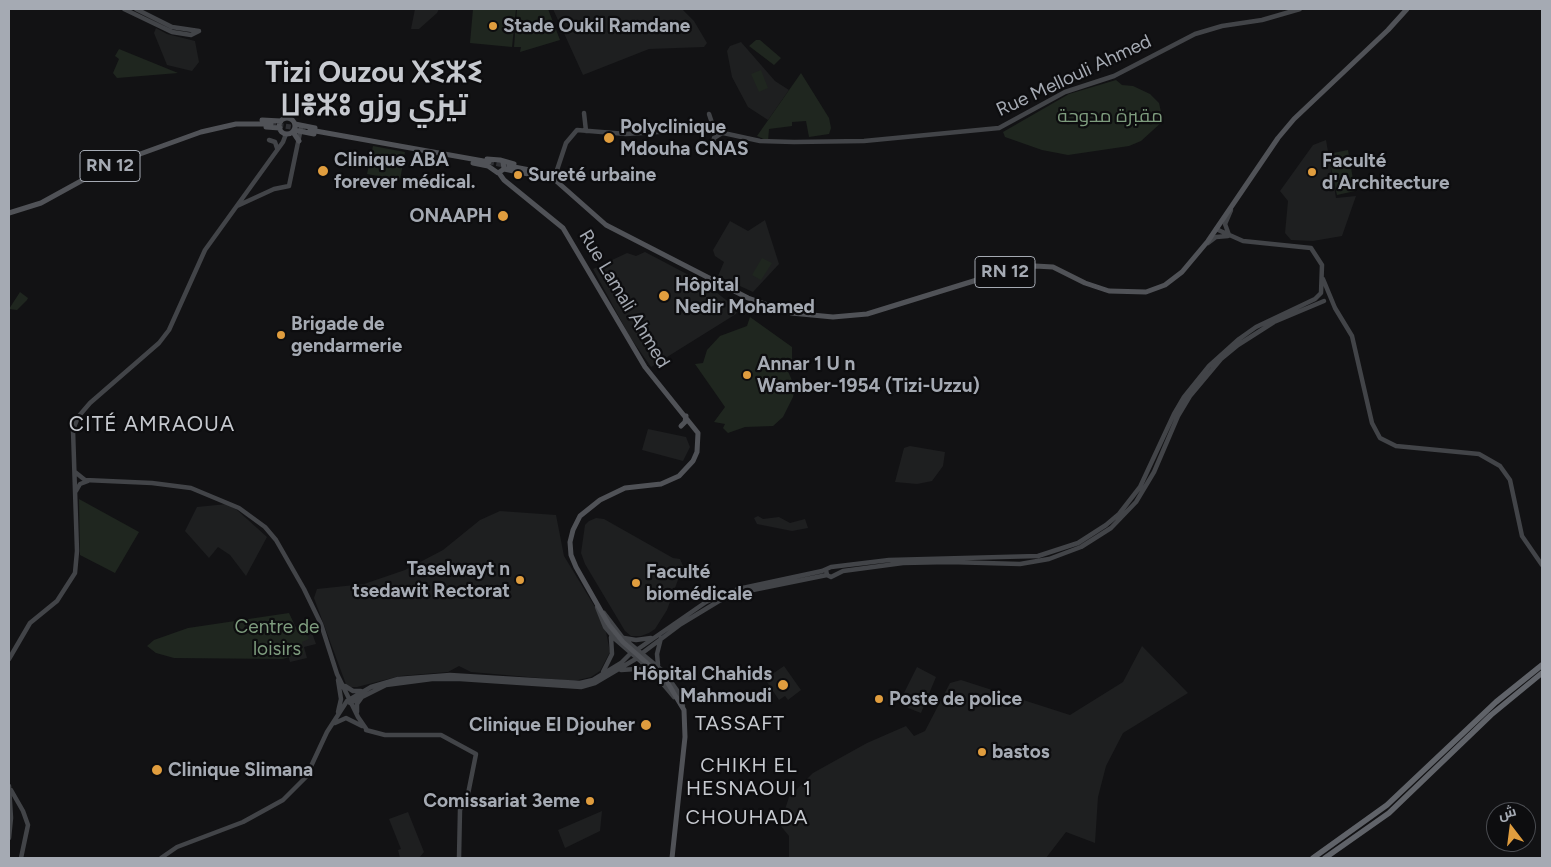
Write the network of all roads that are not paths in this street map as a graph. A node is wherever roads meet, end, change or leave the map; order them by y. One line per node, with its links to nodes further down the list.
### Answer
1 (124, 9): 2 (main road)
2 (136, 9)
3 (1300, 9): 16 (main road, Rue Mellouli Ahmed)
4 (1407, 9): 32 (main road, RN 12)
5 (584, 114): 14 (main road)
6 (709, 114): 16 (main road)
7 (284, 115): 8 (main road)
8 (272, 122): 9 (main road); 15 (main road, RN 12)
9 (282, 122): 10 (main road); 11 (main road)
10 (280, 128): 15 (main road); 17 (main road)
11 (294, 129): 12 (main road); 17 (main road); 20 (main road)
12 (301, 129): 18 (main road); 20 (main road)
13 (310, 130): 18 (main road)
14 (586, 131): 16 (main road, Rue Mellouli Ahmed); 28 (main road, Rue Mellouli Ahmed)
15 (202, 132): 34 (main road, RN 12)
16 (724, 132): 21 (main road)
17 (285, 137): 20 (main road); 22 (main road)
18 (352, 138): 23 (main road)
19 (269, 140): 22 (main road)
20 (298, 143): 33 (main road)
21 (712, 146)
22 (276, 151): 33 (main road)
23 (432, 152): 24 (main road); 26 (main road)
24 (492, 162): 25 (main road); 26 (main road)
25 (503, 162): 27 (main road); 28 (main road, RN 12)
26 (492, 169): 27 (main road)
27 (504, 170): 28 (main road); 29 (main road, Rue Lamali Ahmed); 31 (main road, Rue Lamali Ahmed)
28 (554, 178): 37 (main road, RN 12)
29 (508, 183): 30 (main road); 31 (main road, Rue Lamali Ahmed)
30 (502, 188)
31 (516, 189): 45 (main road, Rue Lamali Ahmed)
32 (1235, 200): 35 (main road, RN 12); 36 (main road)
33 (236, 207): 47 (main road)
34 (9, 213)
35 (1216, 229): 36 (main road); 37 (main road, RN 12)
36 (1230, 236): 37 (main road); 38 (main road)
37 (1205, 245)
38 (1323, 280): 39 (main road); 40 (main road); 42 (main road)
39 (1329, 292): 40 (main road); 41 (main road)
40 (1320, 294): 42 (main road); 43 (main road)
41 (1331, 298): 43 (main road); 44 (main road)
42 (1308, 302): 50 (main road)
43 (1324, 302): 44 (main road); 50 (main road)
44 (1335, 308): 51 (main road)
45 (686, 416): 46 (main road); 55 (main road, Rue Lamali Ahmed)
46 (681, 426)
47 (74, 470): 48 (main road); 49 (main road)
48 (92, 480): 49 (main road); 68 (main road)
49 (76, 492): 61 (main road)
50 (1020, 561): 52 (main road); 54 (main road)
51 (1542, 565)
52 (834, 568): 53 (main road); 54 (main road)
53 (827, 573): 54 (main road); 57 (main road); 59 (main road)
54 (836, 574)
55 (598, 607): 56 (main road); 58 (main road); 71 (main road)
56 (610, 633): 60 (main road); 67 (main road)
57 (655, 636): 58 (main road); 60 (main road)
58 (623, 638): 60 (main road)
59 (661, 638): 60 (main road); 63 (main road)
60 (637, 654): 63 (main road); 64 (main road); 65 (main road); 67 (main road)
61 (9, 659)
62 (1542, 665): 81 (highway)
63 (659, 666): 71 (main road)
64 (652, 671): 65 (main road); 71 (main road)
65 (615, 672): 69 (main road)
66 (1542, 673): 82 (highway)
67 (600, 676): 69 (main road)
68 (338, 677): 69 (main road); 70 (main road); 72 (main road)
69 (364, 692): 70 (main road); 73 (main road)
70 (349, 702): 72 (main road); 73 (main road)
71 (684, 710): 80 (main road)
72 (336, 717): 74 (main road)
73 (363, 725): 74 (main road); 79 (main road)
74 (327, 732): 78 (main road)
75 (10, 788): 76 (main road); 77 (main road)
76 (9, 838)
77 (21, 858)
78 (160, 858)
79 (459, 858)
80 (672, 858)
81 (1313, 858)
82 (1325, 858)

